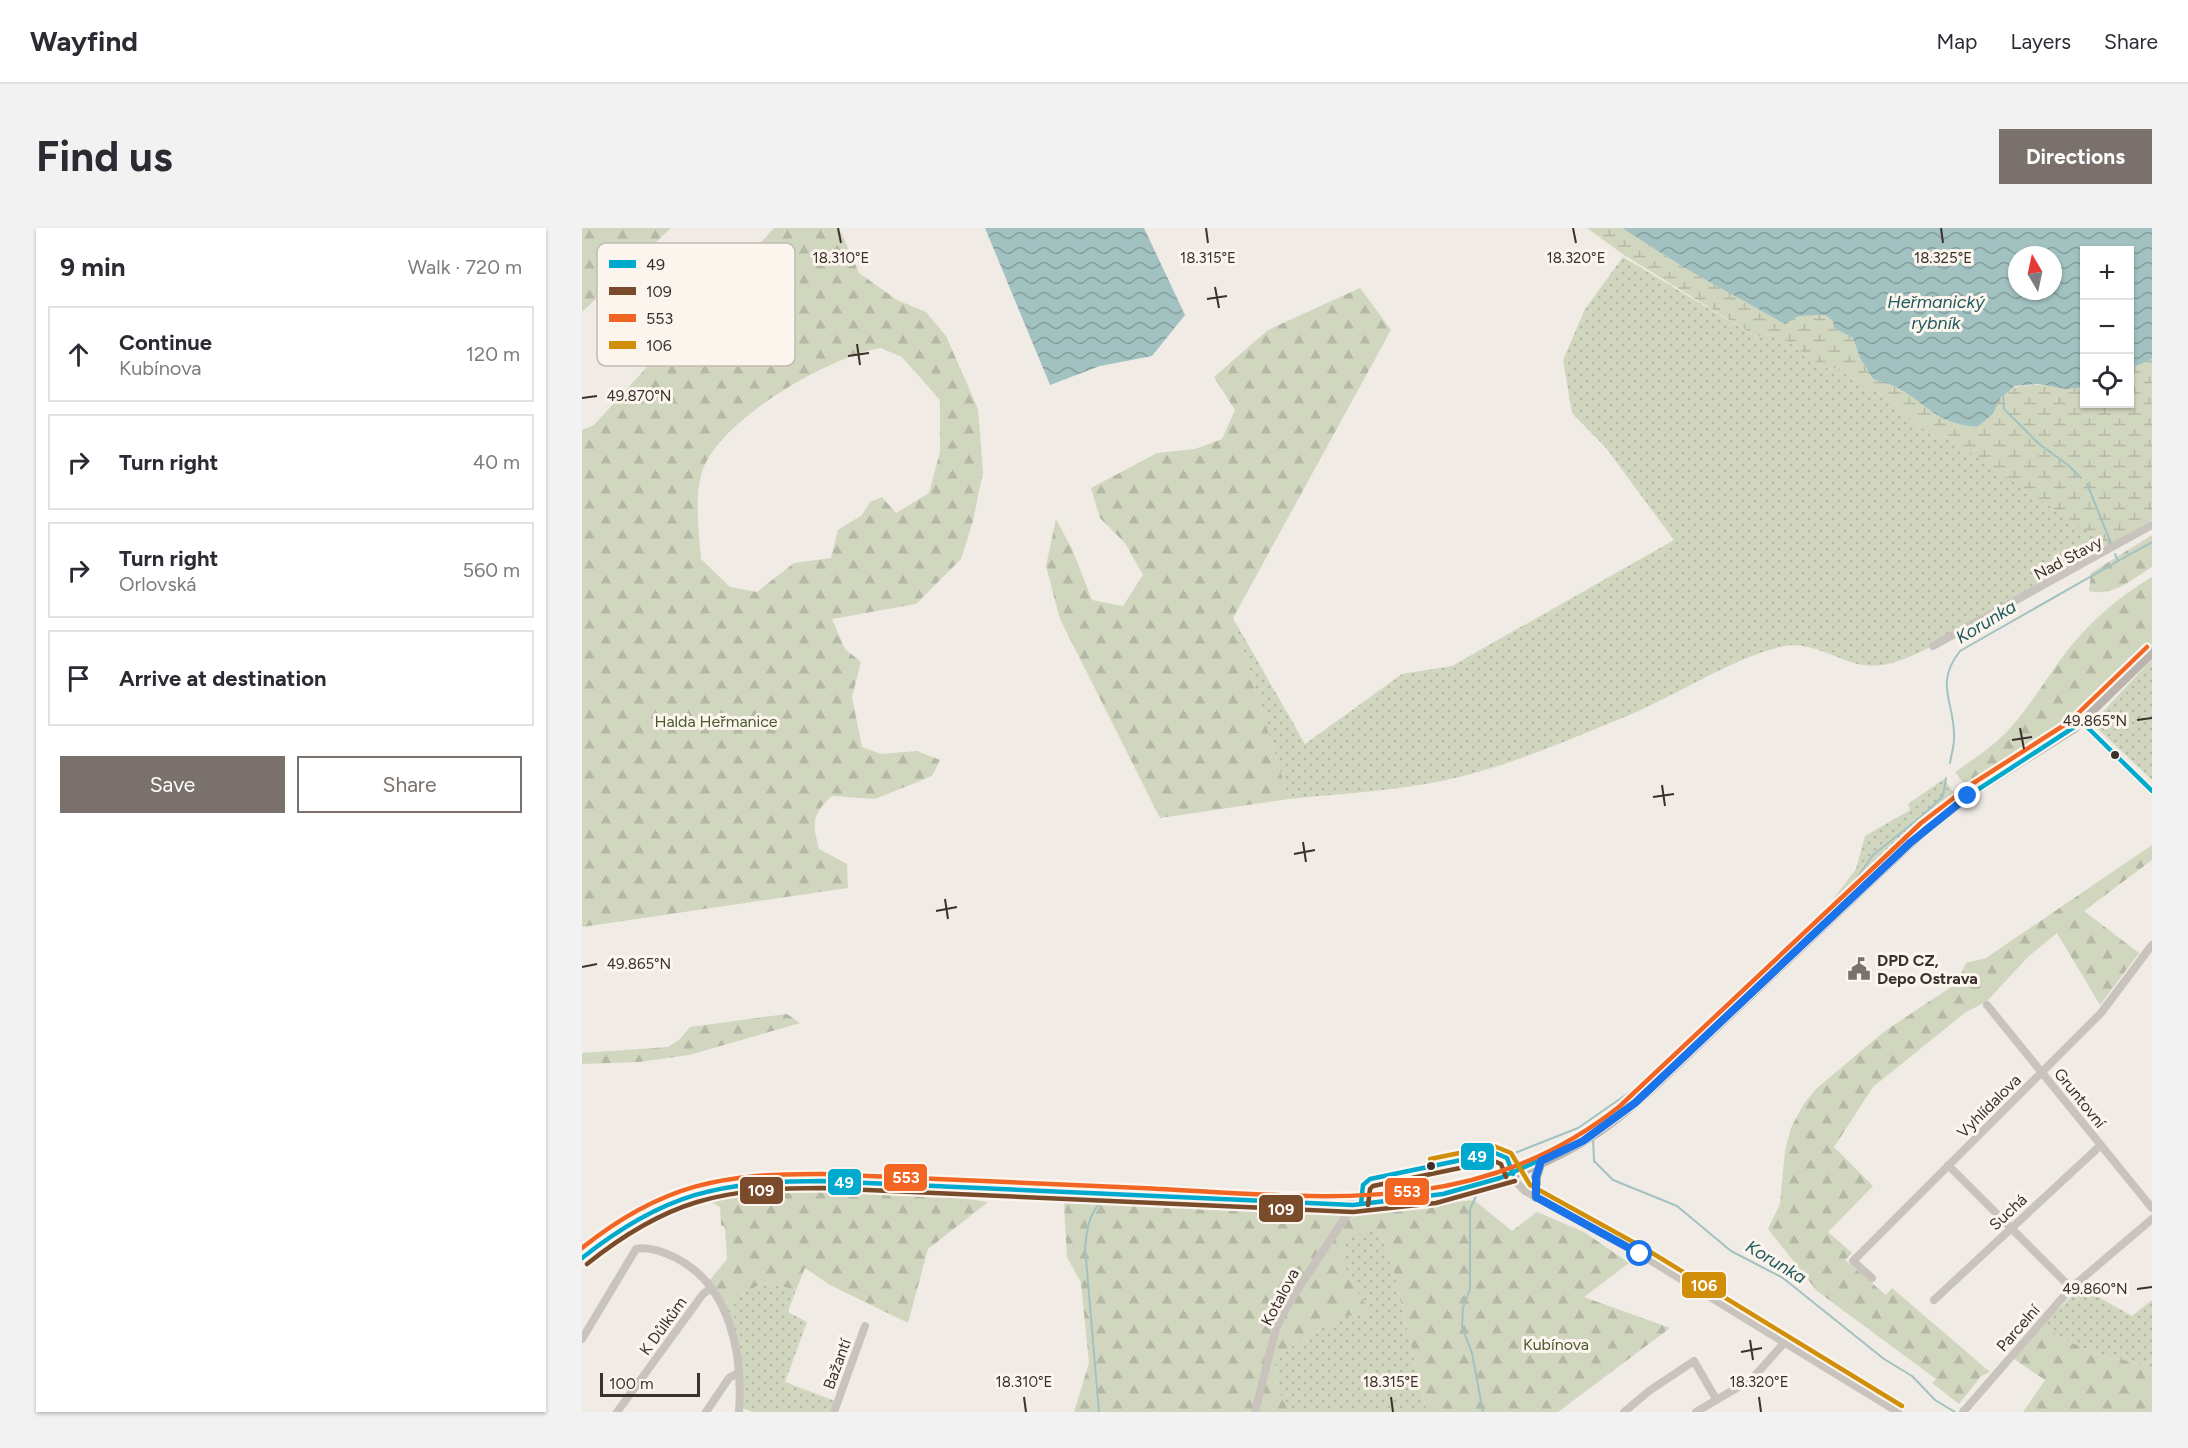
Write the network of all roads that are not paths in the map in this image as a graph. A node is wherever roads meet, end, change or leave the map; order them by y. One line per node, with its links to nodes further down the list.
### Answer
1 (2152, 525): 2 (street, Nad Stavy)
2 (1933, 646)
3 (2152, 652): 4 (main road)
4 (2082, 722): 5 (street); 10 (main road)
5 (2152, 791)
6 (2152, 945): 8 (street, Vyhlídalova)
7 (1987, 1005): 8 (street, Gruntovní)
8 (2041, 1072): 9 (street, Gruntovní); 11 (street, Vyhlídalova)
9 (2101, 1145): 15 (street, Gruntovní); 17 (street, Suchá)
10 (1541, 1161): 12 (main road); 13 (main road)
11 (1948, 1165): 17 (street); 19 (street, Vyhlídalova)
12 (1513, 1174): 13 (street); 14 (main road)
13 (1536, 1197): 25 (street)
14 (1353, 1205): 18 (main road); 32 (street, Kotalova)
15 (2152, 1208)
16 (2152, 1219): 21 (street, Parcelní)
17 (2011, 1228): 21 (street); 22 (street, Suchá)
18 (582, 1258)
19 (1872, 1278)
20 (711, 1288): 24 (street); 26 (street); 28 (street, K Důlkům)
21 (2071, 1288): 36 (street, Parcelní)
22 (1934, 1300)
23 (865, 1326): 31 (street, Bažantí)
24 (582, 1339)
25 (1785, 1342): 27 (street); 35 (street)
26 (738, 1373): 29 (street); 30 (street)
27 (1716, 1399): 33 (street); 34 (street)
28 (617, 1412)
29 (706, 1412)
30 (739, 1412)
31 (834, 1412)
32 (1255, 1412)
33 (1624, 1412)
34 (1696, 1412)
35 (1898, 1412)
36 (1963, 1412)

